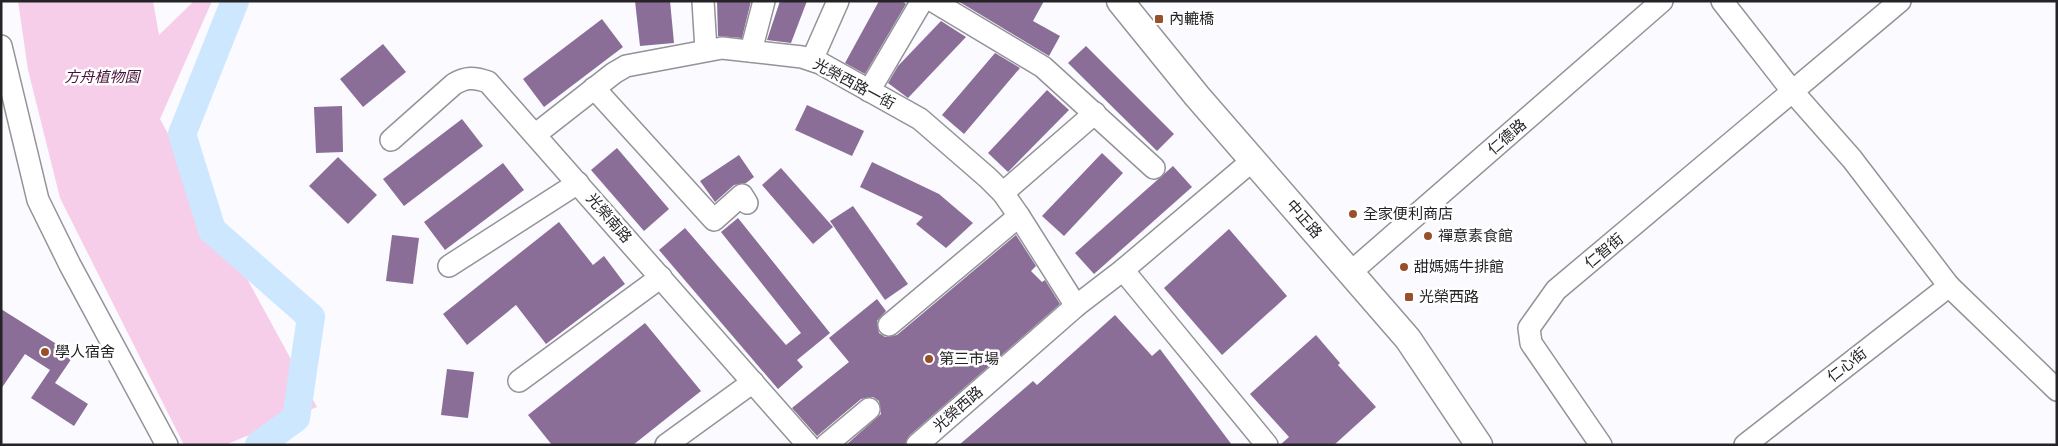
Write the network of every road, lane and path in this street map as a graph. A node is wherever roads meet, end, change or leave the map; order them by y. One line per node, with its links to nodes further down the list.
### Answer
1 (703, 1): 11 (street)
2 (764, 1): 12 (street)
3 (838, 1): 13 (street)
4 (922, 1): 15 (street)
5 (933, 1): 17 (street)
6 (1120, 1): 20 (main road, 中正路)
7 (1662, 1): 28 (street, 仁德路)
8 (1722, 1): 16 (street)
9 (1900, 1): 16 (street, 仁智街)
10 (1, 46): 37 (street)
11 (706, 50): 12 (street, 光榮西路一街); 14 (street, 光榮西路一街)
12 (751, 51): 13 (street, 光榮西路一街)
13 (812, 60): 15 (street, 光榮西路一街)
14 (594, 88): 18 (street, 光榮西路一街); 24 (street)
15 (869, 91): 23 (street, 光榮西路一街)
16 (1793, 92): 30 (street); 44 (street, 仁智街)
17 (1095, 113): 21 (street); 23 (street)
18 (536, 134): 19 (street, 光榮南路); 22 (street, 光榮南路)
19 (392, 140)
20 (1252, 160): 27 (street, 光榮西路); 28 (main road, 中正路)
21 (1154, 168)
22 (578, 183): 26 (street); 29 (street, 光榮南路)
23 (1002, 193): 25 (street, 光榮西路一街)
24 (747, 203)
25 (1019, 216): 31 (street, 光榮西路一街); 32 (street)
26 (449, 266)
27 (1124, 270): 31 (street, 光榮西路); 42 (street)
28 (1351, 272): 43 (main road, 中正路)
29 (661, 277): 33 (street); 34 (street, 光榮南路)
30 (1949, 286): 35 (street); 45 (street, 仁心街)
31 (1076, 306): 41 (street, 光榮西路)
32 (889, 325)
33 (519, 381)
34 (753, 382): 38 (street); 39 (street, 光榮南路)
35 (2057, 390)
36 (869, 408): 40 (street)
37 (167, 445)
38 (666, 445)
39 (808, 445)
40 (826, 445)
41 (917, 445)
42 (1267, 445)
43 (1478, 445)
44 (1601, 445)
45 (1745, 445)

